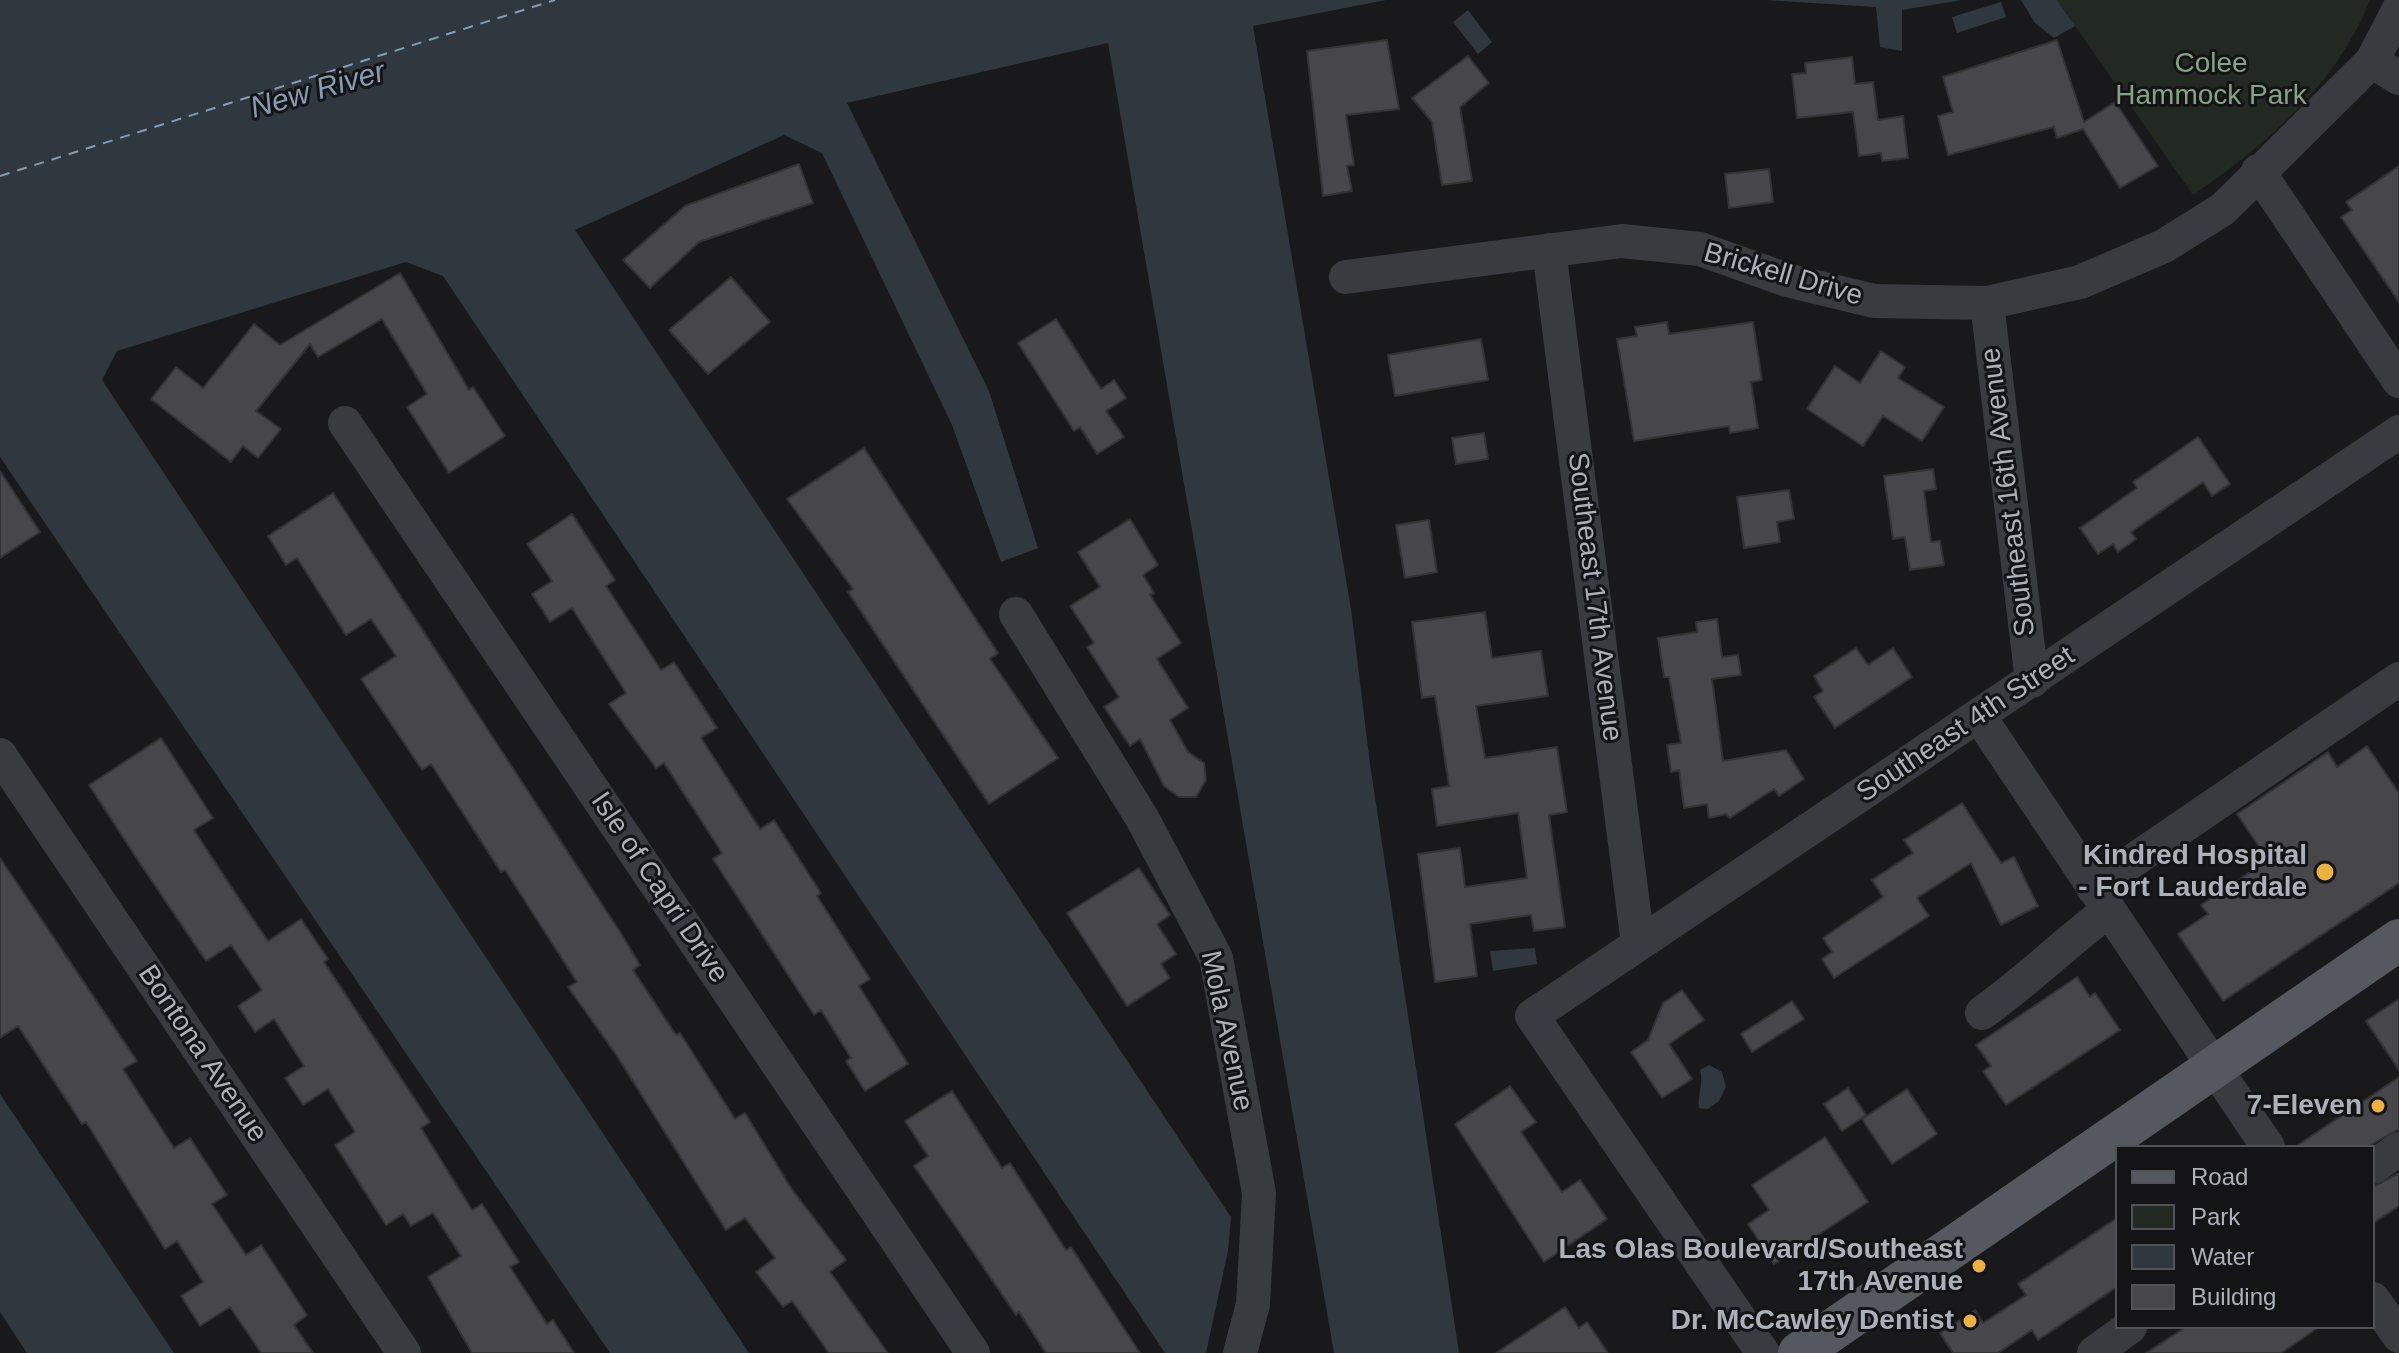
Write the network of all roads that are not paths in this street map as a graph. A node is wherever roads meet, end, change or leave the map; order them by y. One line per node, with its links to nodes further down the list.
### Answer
1 (2399, 9): 2 (street, Brickell Drive)
2 (2386, 69): 3 (street, Brickell Drive)
3 (2258, 171): 6 (street, Brickell Drive); 7 (street)
4 (1549, 250): 5 (street, Brickell Drive); 6 (street, Brickell Drive); 17 (street, Southeast 17th Avenue)
5 (1346, 277)
6 (1987, 303): 12 (street, Southeast 16th Avenue)
7 (2399, 381)
8 (345, 423): 29 (street, Isle of Capri Drive)
9 (2399, 432): 12 (street, Southeast 4th Street)
10 (1016, 614): 30 (street, Mola Avenue)
11 (2399, 679): 15 (street)
12 (2032, 681): 13 (street, Southeast 4th Street)
13 (1979, 716): 15 (street); 17 (street, Southeast 4th Street)
14 (0, 755): 28 (street, Bontona Avenue)
15 (2101, 900): 18 (street); 19 (street)
16 (2399, 940): 19 (main road)
17 (1638, 944): 31 (street, Southeast 4th Street)
18 (1982, 1013)
19 (2215, 1069): 20 (street); 27 (main road)
20 (2267, 1145)
21 (2399, 1149): 22 (street)
22 (2375, 1166)
23 (2375, 1302): 25 (street)
24 (2127, 1329): 32 (street)
25 (2399, 1336)
26 (2399, 1345): 33 (street)
27 (1808, 1350)
28 (404, 1353)
29 (973, 1353)
30 (1240, 1353)
31 (1763, 1353)
32 (2094, 1353)
33 (2388, 1353)

